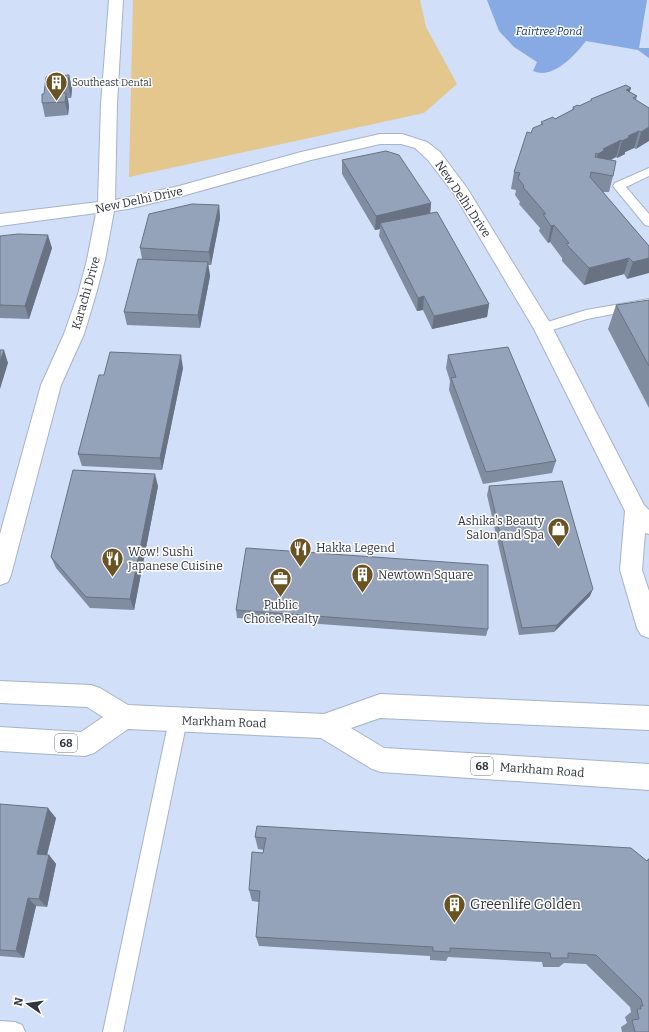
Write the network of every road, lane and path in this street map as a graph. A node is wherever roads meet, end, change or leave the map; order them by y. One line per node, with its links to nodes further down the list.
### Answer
1 (116, 0): 3 (street, Karachi Drive)
2 (649, 172): 5 (lane)
3 (106, 208): 4 (street, New Delhi Drive); 7 (street, New Delhi Drive); 9 (street, Karachi Drive)
4 (0, 220)
5 (649, 222)
6 (649, 303): 7 (lane)
7 (543, 328): 8 (street, New Delhi Drive)
8 (643, 518): 10 (street, New Delhi Drive)
9 (0, 575)
10 (649, 628)
11 (0, 692): 12 (street)
12 (124, 718): 14 (street, Markham Road / 68); 16 (street, 68)
13 (649, 718): 15 (street, Markham Road / 68)
14 (178, 720): 15 (street, Markham Road / 68); 20 (lane)
15 (324, 726): 17 (street, Markham Road / 68)
16 (0, 740)
17 (649, 777)
18 (0, 1031): 19 (lane)
19 (15, 1032)
20 (113, 1032)

